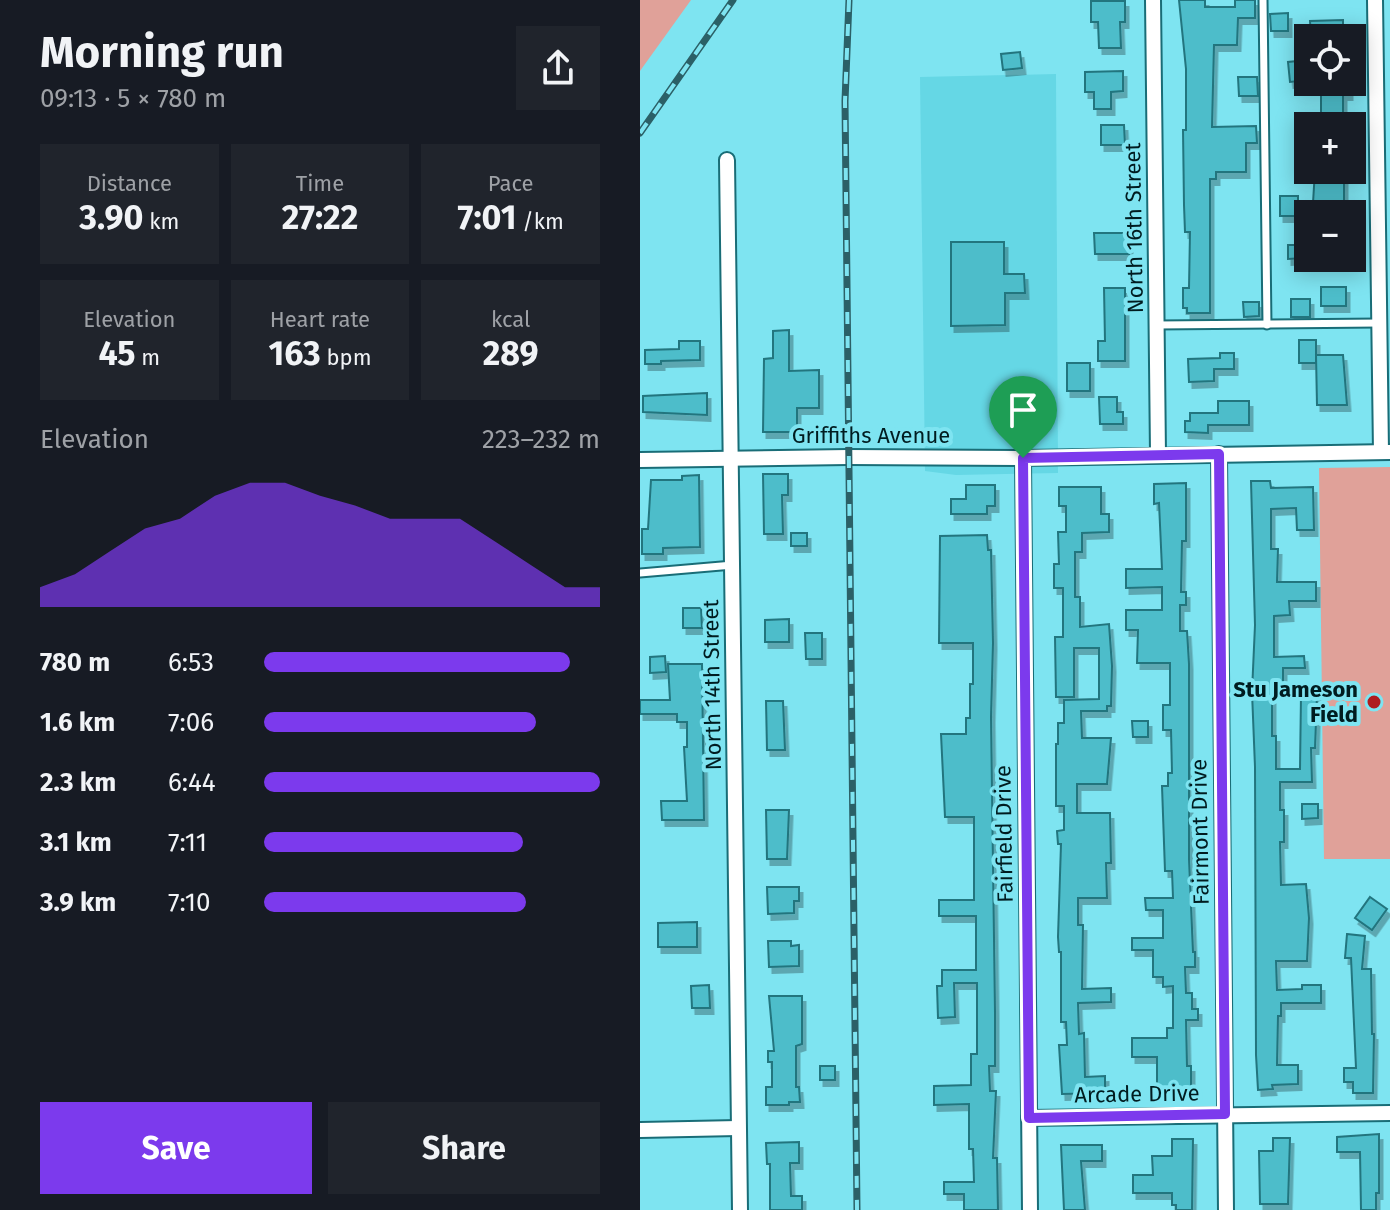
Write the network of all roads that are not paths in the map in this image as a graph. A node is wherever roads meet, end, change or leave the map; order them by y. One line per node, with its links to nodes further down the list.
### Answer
1 (1153, 0): 6 (street, North 16th Street)
2 (1263, 0): 7 (lane)
3 (1375, 0): 5 (street)
4 (727, 160): 11 (street, North 14th Street)
5 (1380, 323): 7 (lane); 8 (street)
6 (1157, 325): 7 (lane); 9 (street, North 16th Street)
7 (1267, 325)
8 (1385, 452): 10 (street, Griffiths Avenue)
9 (1158, 454): 10 (street, Griffiths Avenue); 12 (street, Griffiths Avenue)
10 (1219, 454): 17 (street, Fairmont Drive)
11 (732, 458): 12 (street, Griffiths Avenue); 13 (street, Griffiths Avenue); 14 (street, North 14th Street)
12 (1023, 458): 18 (street, Fairfield Drive)
13 (640, 460)
14 (733, 565): 15 (lane); 19 (street, North 14th Street)
15 (640, 573)
16 (1390, 1113): 17 (street, Arcade Drive)
17 (1225, 1114): 18 (street, Arcade Drive); 23 (street, Fairmont Drive)
18 (1029, 1118): 22 (street, Fairfield Drive)
19 (738, 1128): 20 (street); 21 (street, North 14th Street)
20 (640, 1130)
21 (740, 1210)
22 (1030, 1210)
23 (1226, 1210)

